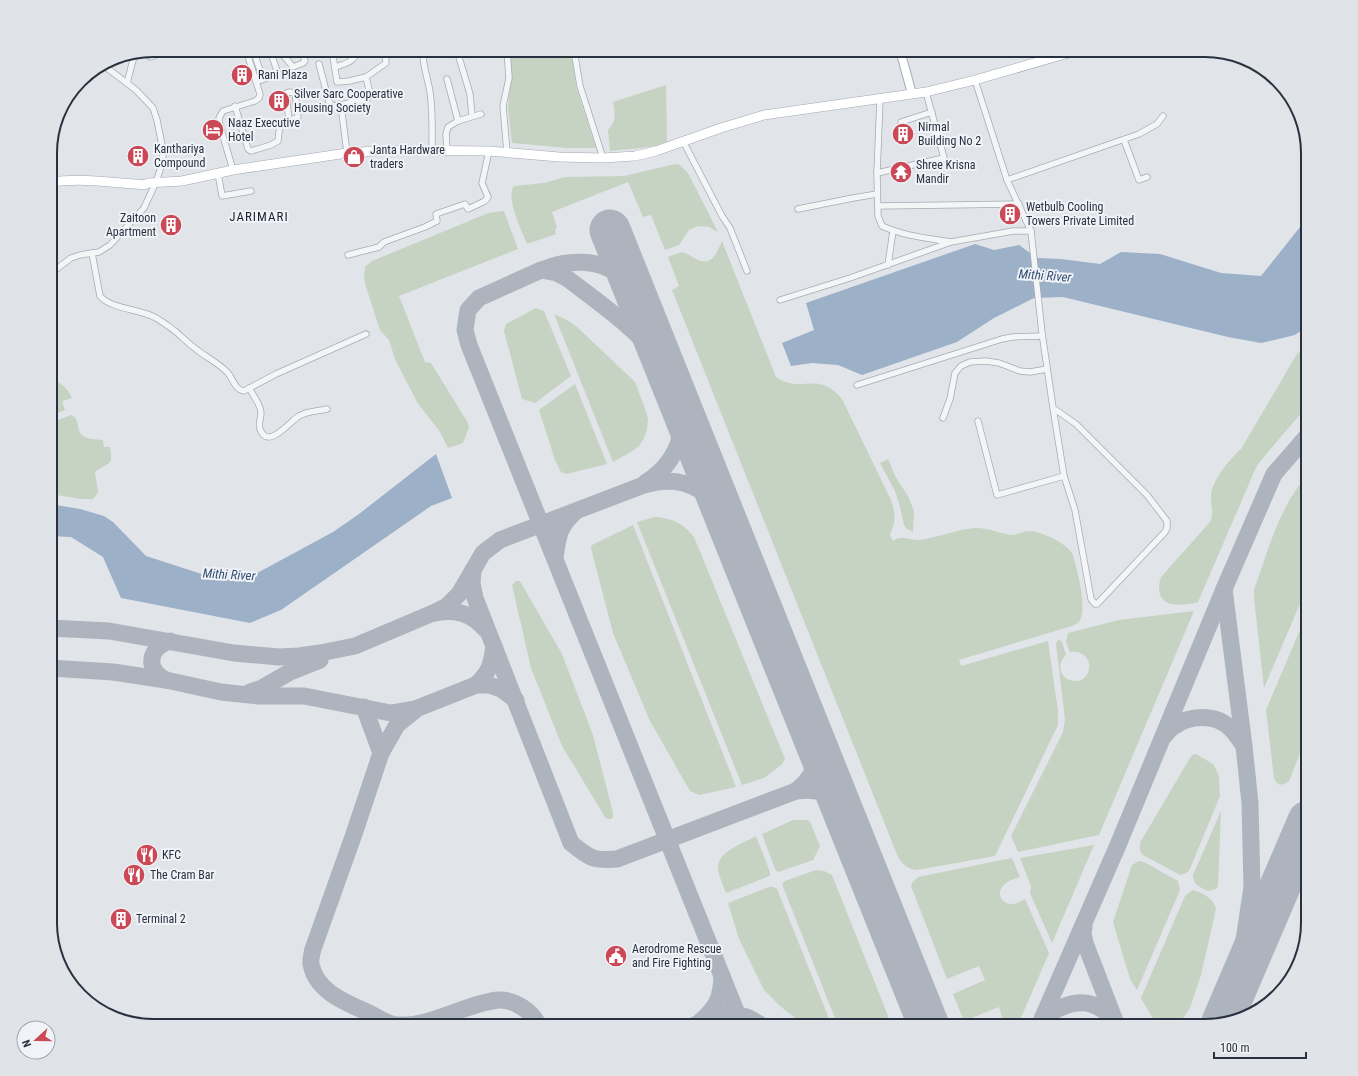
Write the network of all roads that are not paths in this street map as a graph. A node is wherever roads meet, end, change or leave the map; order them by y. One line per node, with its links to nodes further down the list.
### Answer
1 (248, 57): 23 (street)
2 (255, 57): 20 (street)
3 (273, 57): 20 (street)
4 (284, 57): 5 (street)
5 (304, 57)
6 (333, 57): 17 (street)
7 (353, 57): 17 (street)
8 (386, 57): 19 (street)
9 (423, 57): 39 (street)
10 (459, 57): 32 (street)
11 (508, 57): 42 (street)
12 (575, 57): 44 (street)
13 (902, 57): 26 (main road)
14 (1055, 57): 22 (main road)
15 (132, 59): 24 (street)
16 (319, 64): 28 (street)
17 (335, 67): 19 (street)
18 (108, 69): 24 (street)
19 (366, 77): 28 (street)
20 (263, 79): 23 (street)
21 (447, 79): 35 (street)
22 (975, 80): 25 (main road); 50 (street)
23 (256, 82): 29 (street)
24 (126, 83): 52 (street)
25 (926, 92): 26 (main road); 30 (street)
26 (912, 94): 27 (main road)
27 (880, 99): 38 (main road); 47 (street)
28 (341, 104): 43 (street)
29 (235, 106): 34 (street); 45 (street)
30 (932, 112): 36 (street); 47 (street)
31 (481, 114): 32 (street)
32 (472, 116): 35 (street)
33 (1163, 116): 37 (street)
34 (289, 120): 34 (street)
35 (458, 121): 40 (street)
36 (901, 122)
37 (1124, 140): 49 (street); 50 (street)
38 (683, 141): 44 (main road); 67 (street)
39 (432, 151): 40 (main road); 43 (main road)
40 (447, 151): 41 (main road)
41 (489, 151): 42 (main road); 64 (street)
42 (507, 152): 44 (main road)
43 (347, 153): 45 (main road)
44 (603, 158)
45 (233, 170): 46 (main road)
46 (218, 173): 52 (main road); 53 (street)
47 (877, 173): 54 (street)
48 (57, 176): 52 (main road)
49 (1147, 177)
50 (1007, 180): 55 (street)
51 (57, 181): 52 (main road)
52 (152, 182): 63 (street)
53 (251, 191)
54 (877, 194): 56 (street); 57 (street)
55 (1019, 204): 56 (street); 58 (street)
56 (878, 206): 60 (street)
57 (798, 209)
58 (1026, 220): 59 (street); 61 (street)
59 (1090, 221)
60 (893, 231): 62 (street); 65 (street)
61 (1031, 231): 62 (street); 70 (street)
62 (951, 242): 65 (street)
63 (92, 253): 66 (street); 73 (street)
64 (348, 255)
65 (888, 265): 68 (street)
66 (57, 269)
67 (747, 271)
68 (780, 300)
69 (366, 334): 73 (street)
70 (1042, 335): 71 (street); 72 (street)
71 (1047, 369): 74 (street); 76 (street)
72 (857, 386)
73 (249, 388): 75 (street)
74 (1053, 408): 78 (street); 78 (street)
75 (327, 410)
76 (943, 418)
77 (978, 421): 78 (street)
78 (1064, 476)

